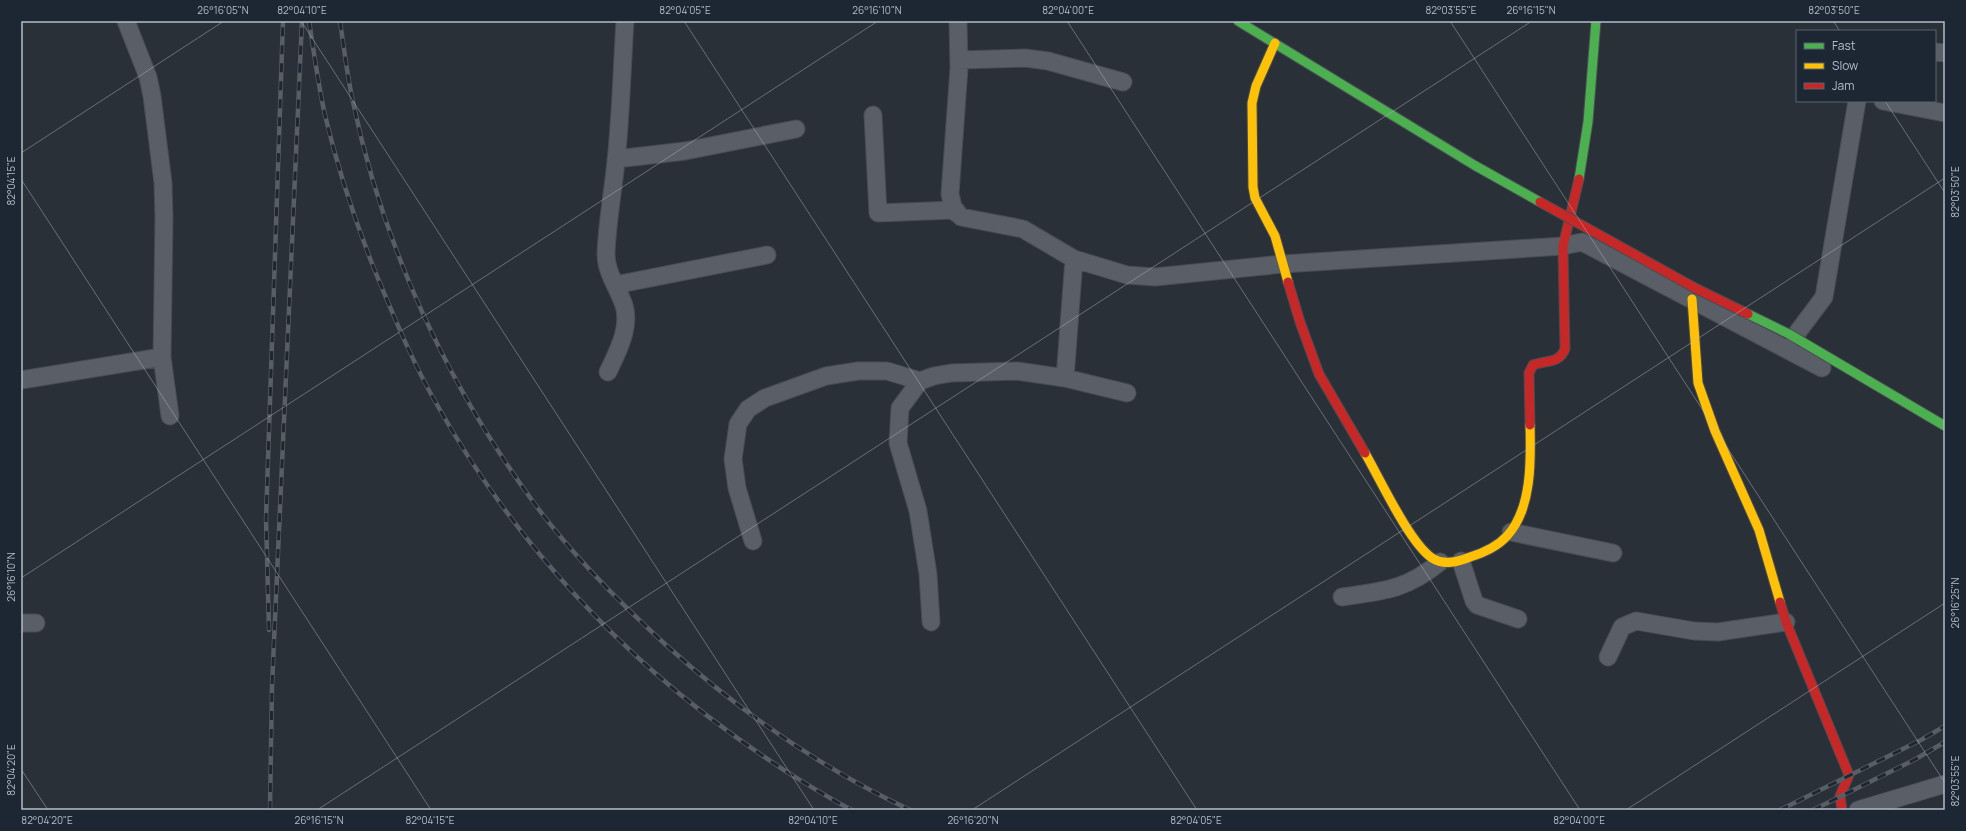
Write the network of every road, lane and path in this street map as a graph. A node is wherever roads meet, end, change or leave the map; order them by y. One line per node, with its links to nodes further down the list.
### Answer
1 (126, 21): 23 (street)
2 (625, 21): 14 (street)
3 (958, 21): 7 (street)
4 (1238, 21): 6 (street)
5 (1596, 21): 16 (street)
6 (1275, 43): 19 (street); 22 (street, bridge)
7 (959, 60): 8 (street); 15 (street)
8 (1123, 82)
9 (1857, 102): 22 (street)
10 (1888, 102): 11 (street)
11 (1945, 114)
12 (873, 115): 15 (street)
13 (796, 130): 14 (street)
14 (616, 159): 20 (street)
15 (956, 213): 18 (street)
16 (1563, 246): 19 (street); 21 (street); 32 (street)
17 (767, 255): 20 (street)
18 (1074, 259): 19 (street); 26 (street)
19 (1282, 264): 36 (street)
20 (615, 285): 25 (street)
21 (1692, 300): 24 (street); 40 (street)
22 (1794, 337): 31 (street, bridge)
23 (162, 357): 27 (street); 30 (street)
24 (1822, 368)
25 (608, 372)
26 (1065, 378): 28 (street); 29 (street)
27 (21, 380)
28 (920, 381): 33 (street); 39 (street)
29 (1127, 393)
30 (170, 416)
31 (1945, 426)
32 (1511, 532): 34 (street); 35 (street)
33 (753, 541)
34 (1613, 553)
35 (1461, 561): 36 (street); 38 (street)
36 (1440, 562): 37 (street)
37 (1342, 597)
38 (1518, 619)
39 (931, 622)
40 (1786, 622): 41 (street); 43 (street)
41 (1608, 656)
42 (1945, 784): 44 (street)
43 (1842, 810)
44 (1858, 810)

